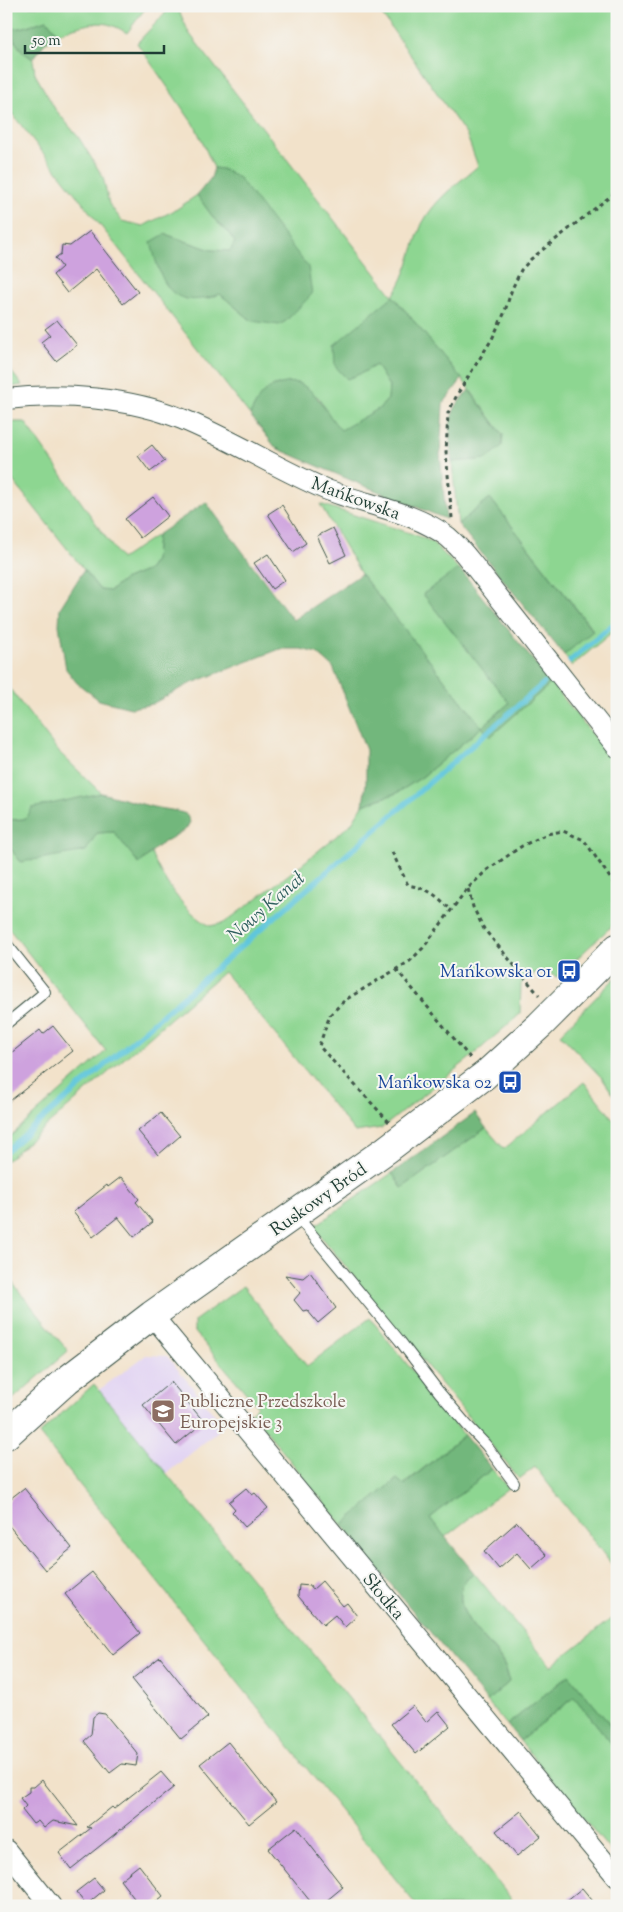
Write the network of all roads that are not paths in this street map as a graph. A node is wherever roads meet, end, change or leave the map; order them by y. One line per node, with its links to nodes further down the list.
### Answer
1 (6, 399): 2 (street, Mańkowska)
2 (617, 747)
3 (6, 943): 5 (lane)
4 (617, 948): 6 (street, Ruskowy Bród)
5 (6, 1024)
6 (296, 1215): 7 (street, Ruskowy Bród); 9 (lane)
7 (152, 1316): 8 (street, Ruskowy Bród); 11 (street, Słodka)
8 (6, 1435)
9 (514, 1483)
10 (6, 1850): 12 (street)
11 (617, 1877)
12 (52, 1906)

